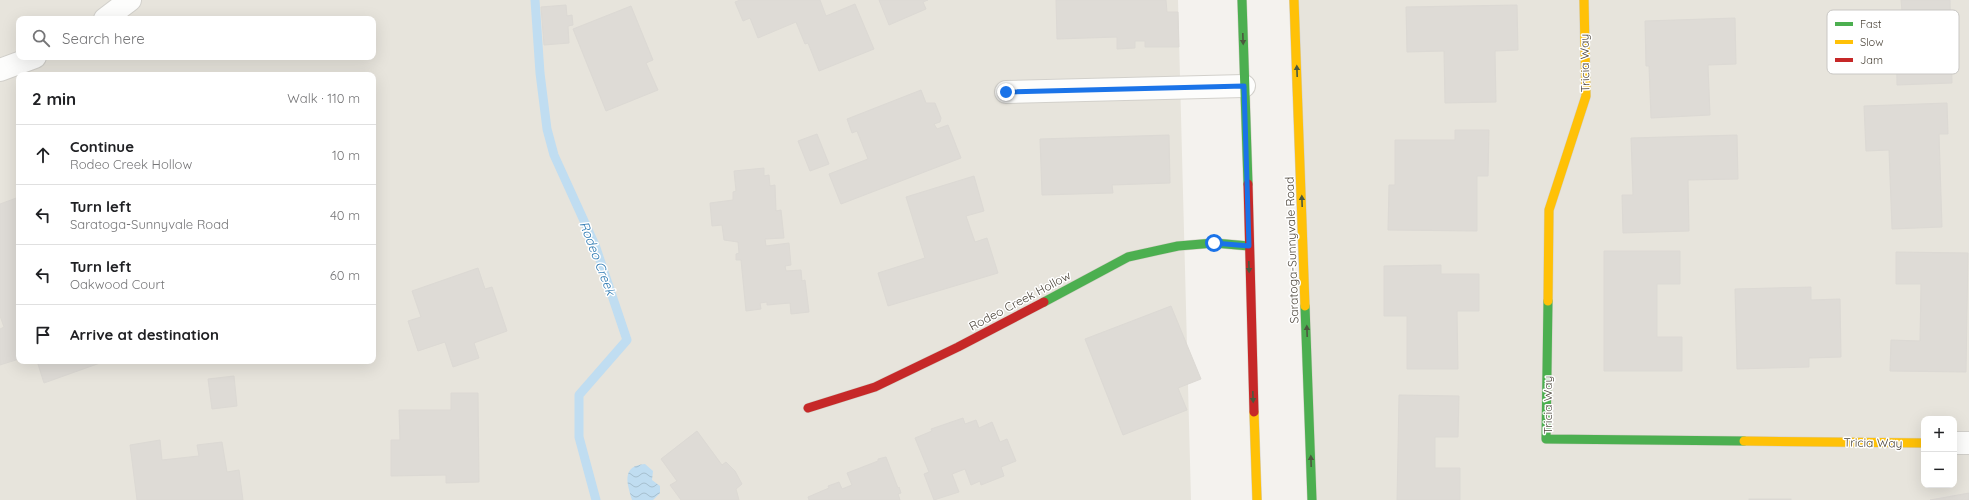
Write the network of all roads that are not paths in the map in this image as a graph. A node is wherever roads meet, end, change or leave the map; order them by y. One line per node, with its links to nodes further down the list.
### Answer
1 (130, 0): 5 (street)
2 (1242, 0): 8 (street, one-way to 8)
3 (1294, 0): 16 (street, Saratoga-Sunnyvale Road, one-way to 3)
4 (1584, 0): 12 (street, Tricia Way)
5 (109, 16)
6 (27, 60): 7 (street)
7 (0, 70)
8 (1244, 86): 9 (street); 10 (street)
9 (1006, 92)
10 (1249, 246): 11 (street, Rodeo Creek Hollow); 15 (street, one-way to 15)
11 (808, 408)
12 (1921, 443)
13 (1957, 443): 14 (street)
14 (1969, 444)
15 (1257, 500)
16 (1312, 500)

